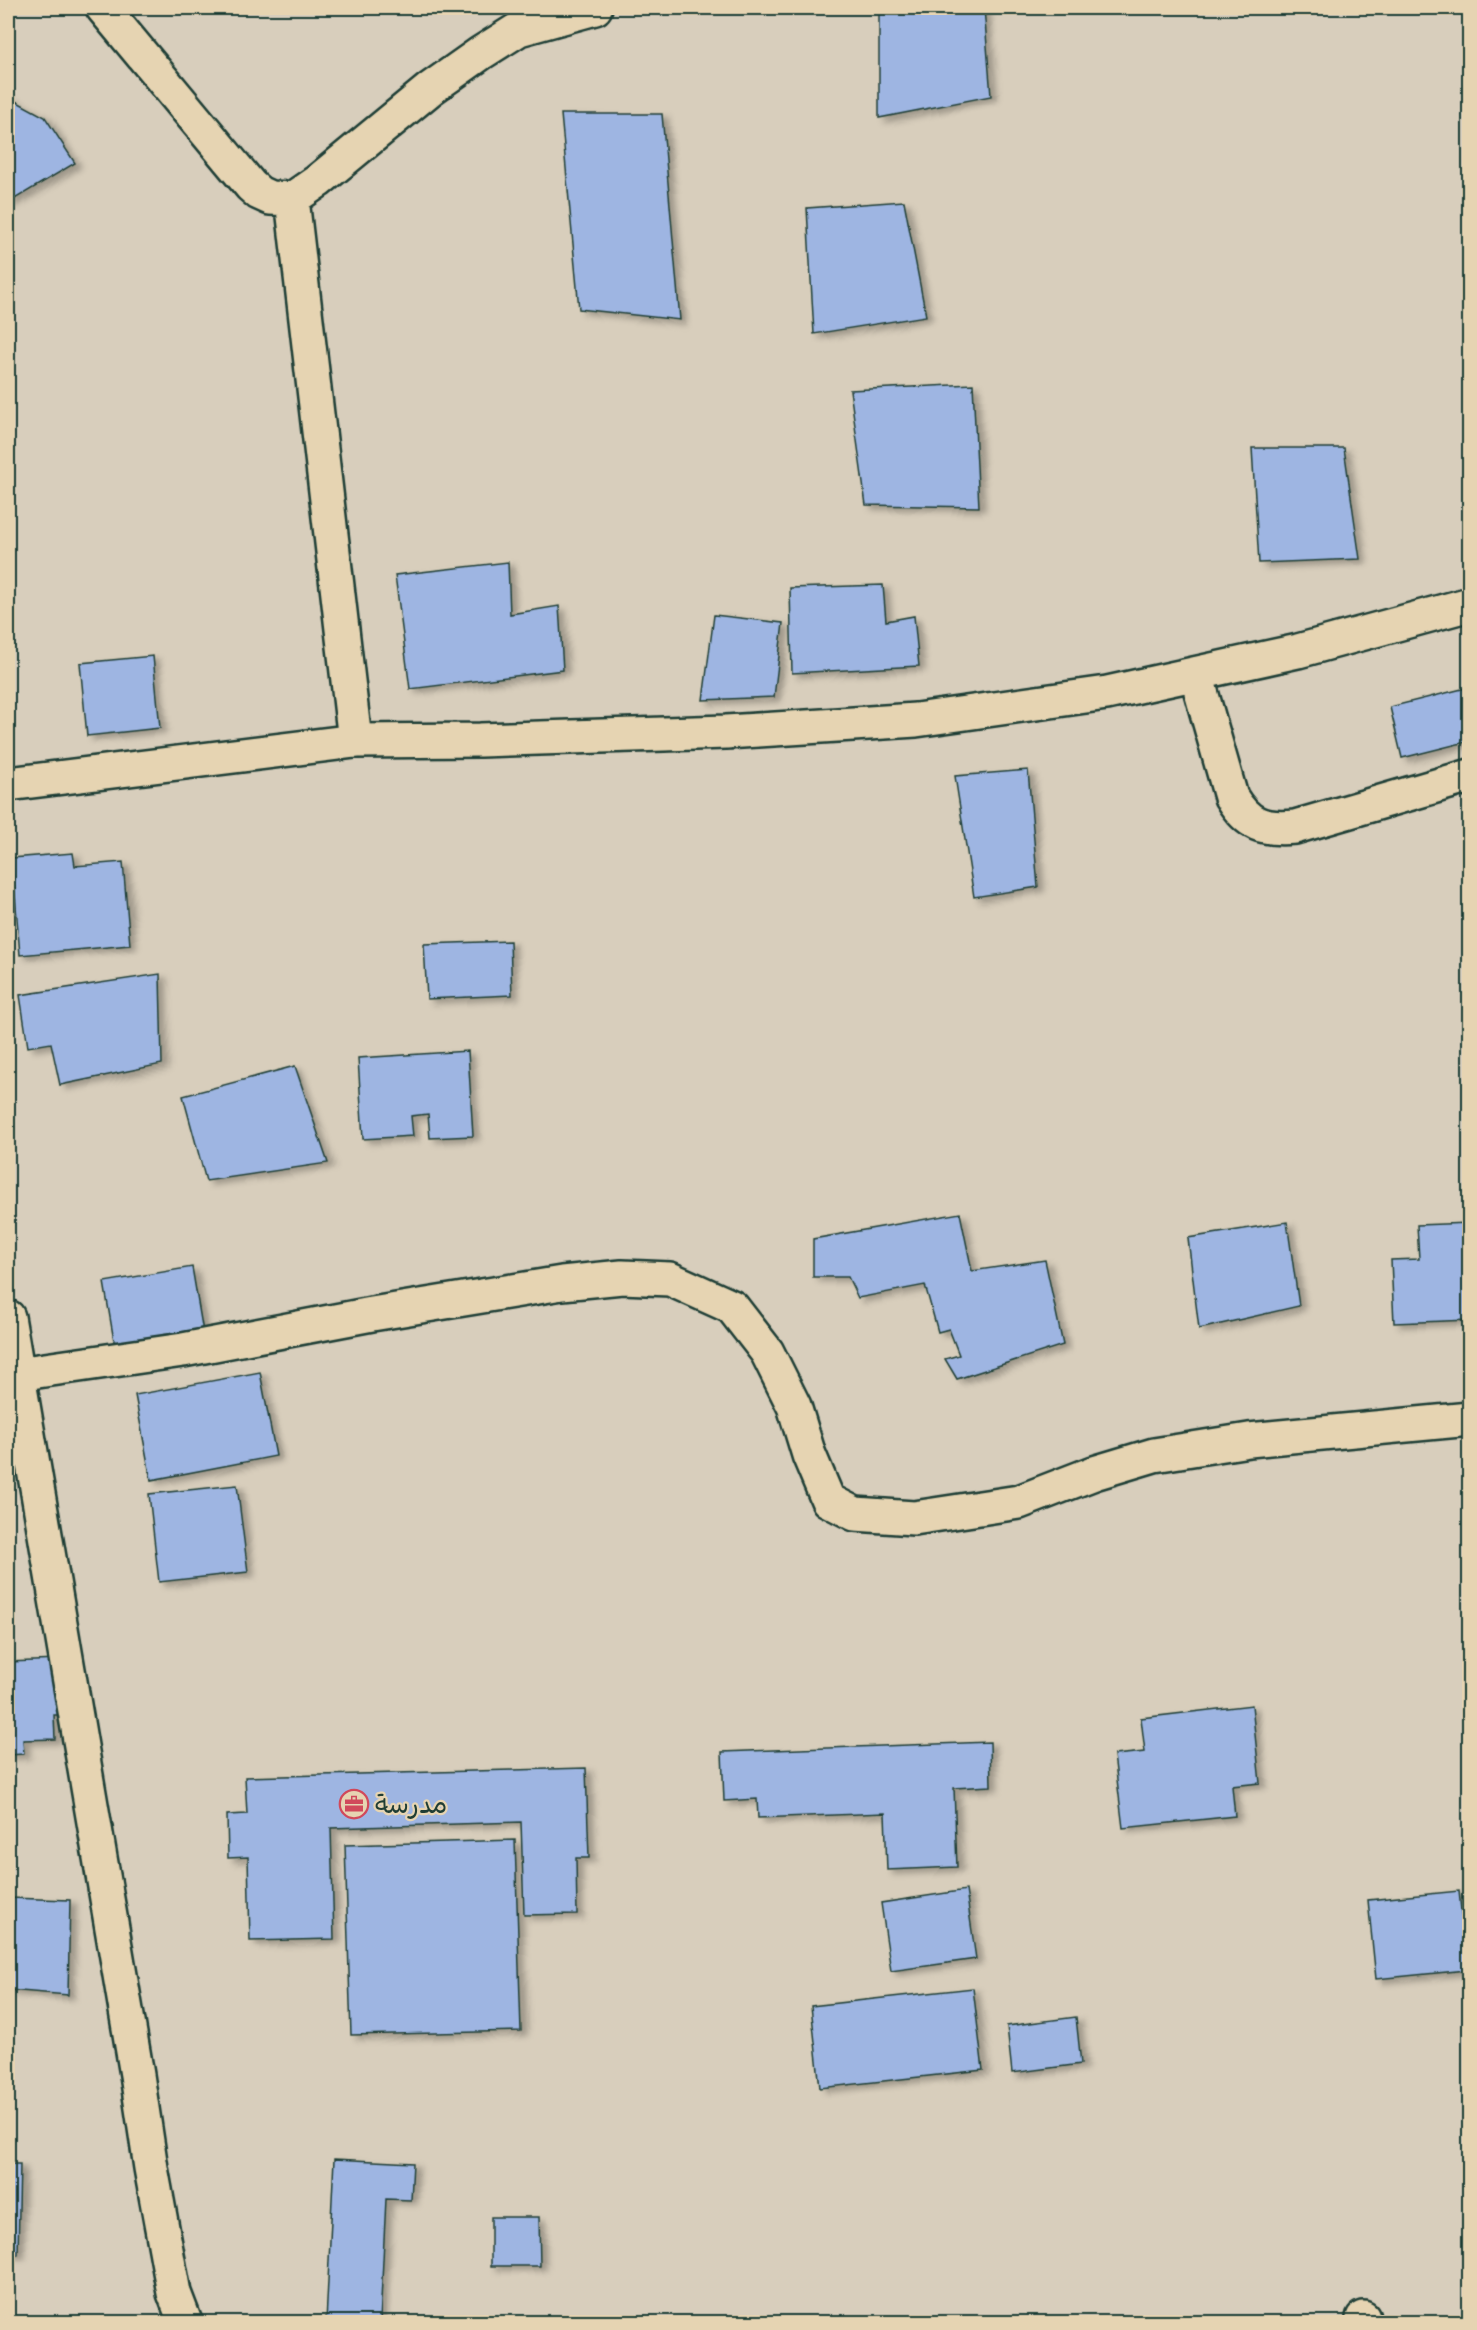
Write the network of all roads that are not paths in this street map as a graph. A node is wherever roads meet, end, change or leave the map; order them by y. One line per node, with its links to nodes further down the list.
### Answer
1 (103, 8): 3 (street)
2 (595, 8): 3 (street)
3 (291, 199): 6 (street)
4 (1470, 604): 5 (street)
5 (1196, 674): 6 (street); 7 (street)
6 (355, 741): 8 (street)
7 (1470, 776)
8 (8, 784)
9 (8, 1317): 10 (street)
10 (17, 1374): 11 (street); 12 (street)
11 (1470, 1419)
12 (185, 2322)

